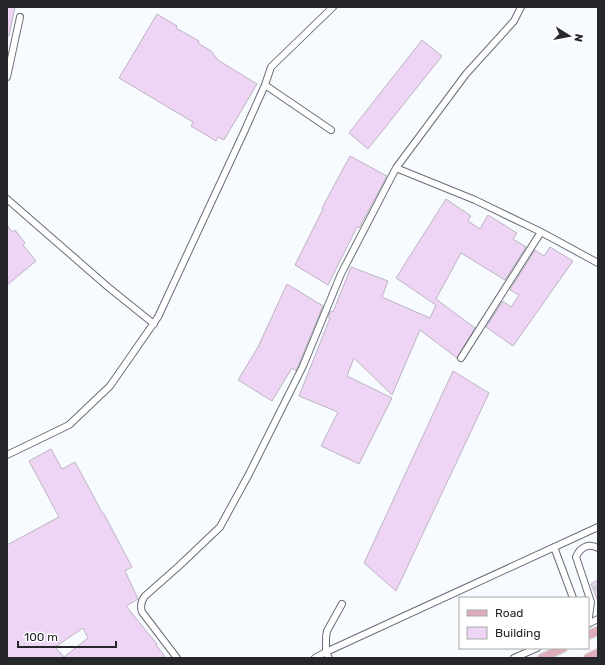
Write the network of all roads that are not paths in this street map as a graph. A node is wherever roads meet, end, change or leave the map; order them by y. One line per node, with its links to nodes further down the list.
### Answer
1 (333, 7): 5 (street)
2 (521, 7): 7 (street)
3 (20, 17): 4 (street)
4 (7, 77)
5 (265, 85): 6 (street); 11 (street)
6 (331, 130)
7 (396, 168): 9 (street); 28 (street)
8 (7, 199): 11 (street)
9 (541, 232): 10 (street); 12 (street)
10 (598, 263)
11 (154, 324): 13 (street)
12 (461, 358)
13 (7, 455)
14 (598, 527): 15 (street)
15 (554, 547): 17 (street); 27 (street)
16 (598, 548): 19 (street)
17 (573, 597)
18 (342, 604): 27 (street)
19 (589, 617)
20 (598, 619): 21 (street)
21 (589, 624)
22 (598, 631): 23 (main road)
23 (589, 636)
24 (535, 649): 30 (street)
25 (561, 649): 31 (main road)
26 (598, 653): 32 (main road)
27 (329, 656): 29 (street)
28 (177, 658)
29 (315, 658)
30 (514, 658)
31 (542, 658)
32 (588, 658)

